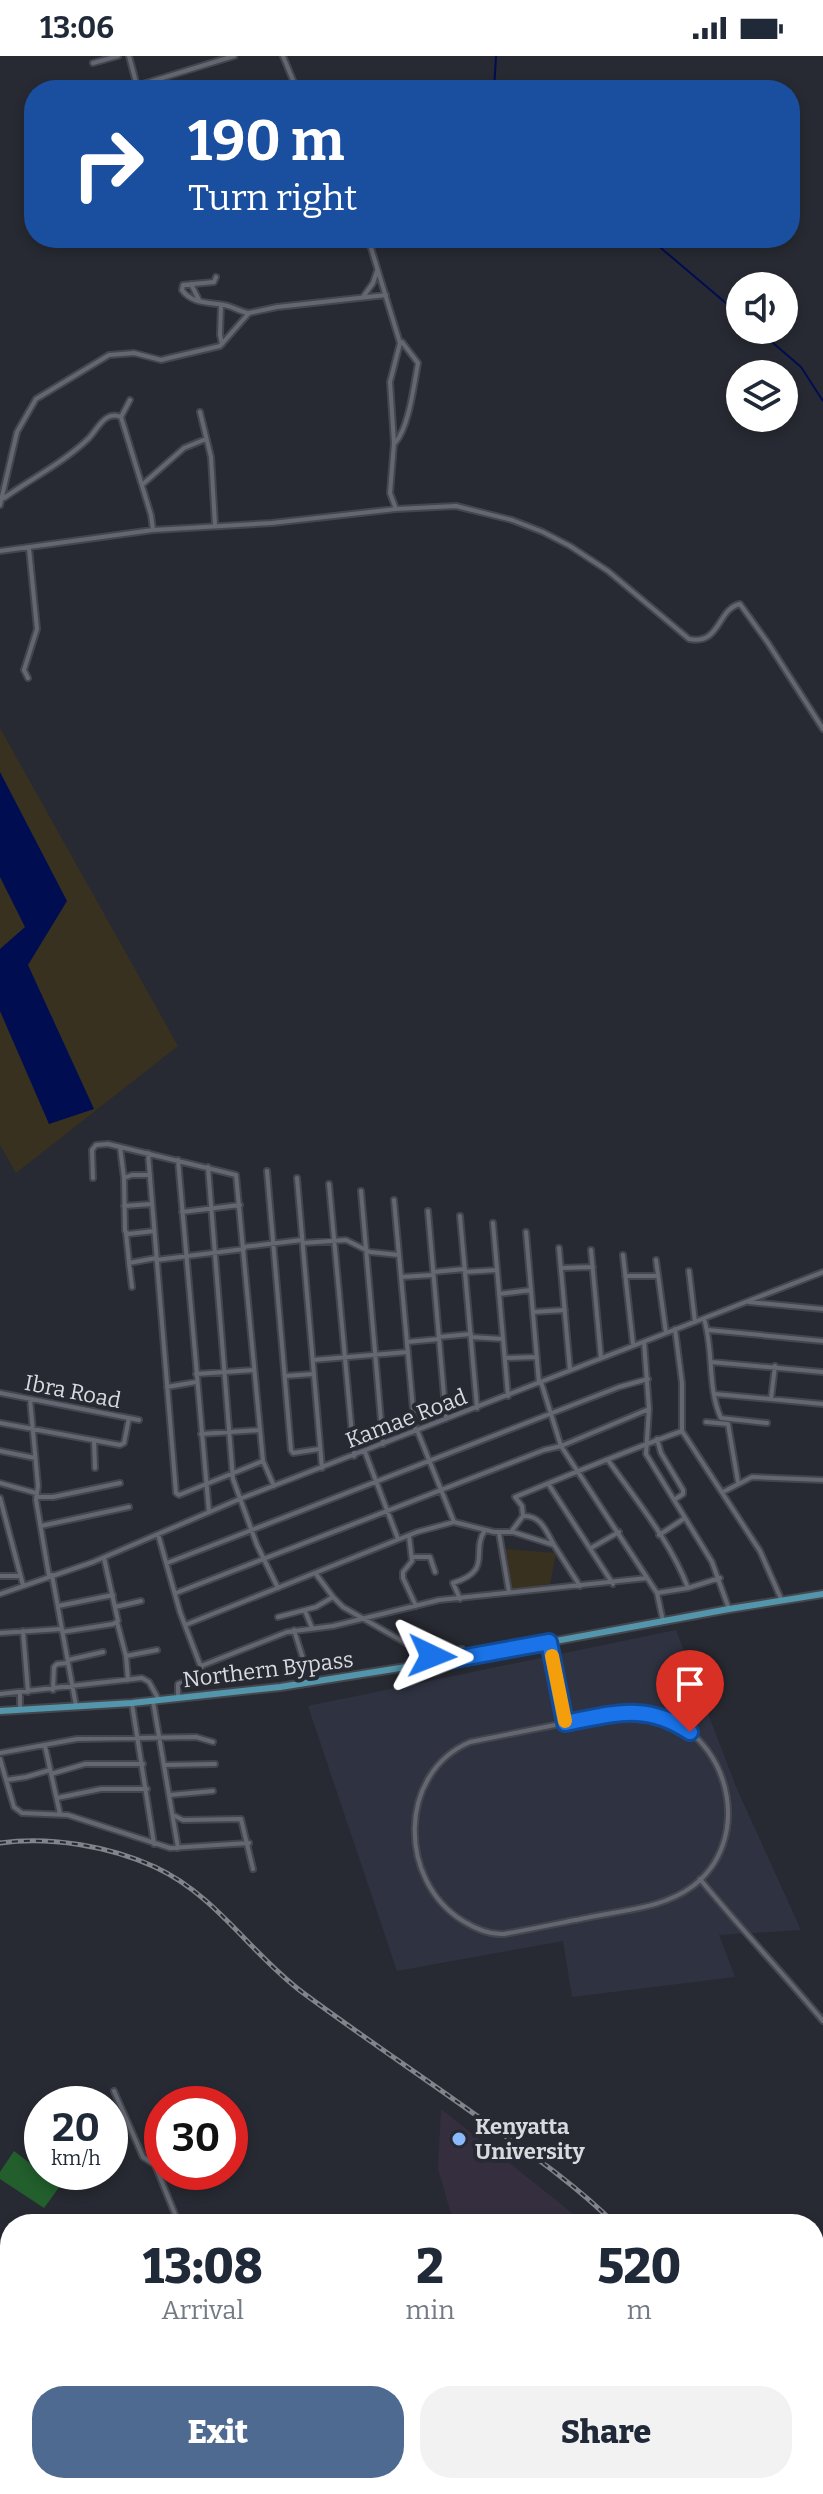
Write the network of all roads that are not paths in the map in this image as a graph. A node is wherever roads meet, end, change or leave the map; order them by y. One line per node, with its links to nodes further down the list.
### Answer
1 (118, 56): 5 (street)
2 (129, 56): 6 (street)
3 (234, 56): 7 (street)
4 (283, 56): 8 (street)
5 (93, 63)
6 (135, 80)
7 (156, 80)
8 (293, 80)
9 (371, 248): 10 (street)
10 (377, 267): 13 (street); 14 (street)
11 (216, 277): 12 (street)
12 (191, 284): 15 (street); 15 (street)
13 (386, 295): 14 (street); 18 (street)
14 (363, 297): 17 (street)
15 (200, 302): 16 (street)
16 (221, 305): 17 (street); 19 (street)
17 (249, 313): 19 (street)
18 (398, 333): 24 (street); 24 (street)
19 (222, 344): 26 (street)
20 (130, 400): 22 (street)
21 (200, 412): 23 (street)
22 (121, 417): 25 (street); 26 (street)
23 (206, 439): 25 (street); 29 (street)
24 (394, 443): 28 (street)
25 (143, 487): 30 (street)
26 (4, 498): 27 (street)
27 (0, 505)
28 (396, 509): 29 (street); 34 (street)
29 (215, 524): 30 (street)
30 (153, 530): 31 (street)
31 (29, 548): 32 (street); 33 (street)
32 (0, 551)
33 (28, 678)
34 (823, 729)
35 (120, 1147): 36 (street); 41 (street); 42 (street)
36 (148, 1153): 37 (street); 40 (street)
37 (178, 1160): 38 (street); 52 (street)
38 (208, 1167): 48 (street); 50 (street)
39 (267, 1171): 60 (street)
40 (150, 1175): 42 (street); 47 (street)
41 (93, 1178)
42 (124, 1178): 49 (street)
43 (297, 1178): 59 (street)
44 (329, 1184): 58 (street)
45 (361, 1191): 64 (street)
46 (394, 1200): 66 (street)
47 (152, 1204): 49 (street); 55 (street)
48 (240, 1205): 50 (street); 61 (street)
49 (124, 1206): 57 (street)
50 (212, 1208): 52 (street); 65 (street)
51 (428, 1211): 78 (street)
52 (182, 1212): 68 (street)
53 (460, 1216): 75 (street)
54 (493, 1223): 74 (street)
55 (154, 1231): 57 (street); 69 (street)
56 (526, 1232): 83 (street)
57 (126, 1233): 71 (street)
58 (334, 1240): 59 (street); 64 (street); 103 (street)
59 (302, 1242): 60 (street); 107 (street)
60 (274, 1243): 61 (street); 116 (street)
61 (243, 1248): 65 (street); 110 (street)
62 (559, 1248): 73 (street)
63 (591, 1250): 72 (street)
64 (367, 1251): 66 (street); 102 (street)
65 (215, 1252): 68 (street); 112 (street)
66 (399, 1255): 81 (street)
67 (623, 1255): 79 (street)
68 (185, 1256): 69 (street); 114 (street)
69 (156, 1259): 71 (street); 120 (street)
70 (656, 1260): 80 (street)
71 (129, 1263): 82 (street)
72 (593, 1267): 73 (street); 106 (street)
73 (561, 1268): 87 (street)
74 (497, 1270): 75 (street); 84 (street)
75 (465, 1271): 78 (street); 94 (street)
76 (689, 1271): 90 (street)
77 (823, 1272): 85 (street, Kamae Road)
78 (433, 1274): 81 (street); 95 (street)
79 (625, 1276): 80 (street); 100 (street)
80 (658, 1276): 93 (street)
81 (401, 1277): 99 (street)
82 (132, 1287)
83 (531, 1290): 84 (street); 88 (street)
84 (499, 1294): 96 (street)
85 (747, 1301): 86 (street); 89 (street, Kamae Road)
86 (823, 1309)
87 (565, 1310): 88 (street); 111 (street)
88 (533, 1312): 104 (street)
89 (704, 1319): 90 (street, Kamae Road); 92 (street)
90 (695, 1322): 91 (street, Kamae Road)
91 (675, 1329): 93 (street, Kamae Road); 139 (street)
92 (708, 1330): 98 (street); 108 (street)
93 (666, 1333): 97 (street, Kamae Road)
94 (471, 1336): 95 (street); 96 (street); 127 (street)
95 (439, 1338): 99 (street); 131 (street)
96 (503, 1339): 105 (street)
97 (644, 1341): 100 (street, Kamae Road); 117 (street)
98 (823, 1341)
99 (407, 1342): 101 (street)
100 (633, 1345): 106 (street, Kamae Road)
101 (408, 1352): 102 (street); 138 (street)
102 (376, 1355): 103 (street); 145 (street)
103 (344, 1357): 107 (street); 150 (street)
104 (537, 1357): 105 (street); 119 (street)
105 (505, 1358): 123 (street)
106 (601, 1358): 111 (street, Kamae Road)
107 (313, 1360): 115 (street)
108 (711, 1362): 109 (street); 122 (street)
109 (775, 1366): 113 (street); 125 (street)
110 (254, 1370): 112 (street); 137 (street)
111 (570, 1370): 119 (street, Kamae Road)
112 (226, 1372): 114 (street); 140 (street)
113 (823, 1372)
114 (196, 1374): 118 (street)
115 (313, 1374): 116 (street); 147 (street)
116 (285, 1376): 147 (street)
117 (648, 1379): 128 (street); 129 (street)
118 (196, 1382): 120 (street); 141 (street)
119 (540, 1382): 123 (street, Kamae Road); 129 (street)
120 (167, 1387): 165 (street)
121 (0, 1393): 124 (street, Ibra Road)
122 (715, 1394): 125 (street); 135 (street)
123 (508, 1396): 127 (street, Kamae Road)
124 (30, 1399): 130 (street, Ibra Road); 136 (street)
125 (771, 1399): 126 (street)
126 (823, 1404)
127 (477, 1408): 131 (street, Kamae Road)
128 (649, 1409): 144 (street); 146 (street)
129 (550, 1414): 146 (street); 154 (street)
130 (129, 1418): 132 (street, Ibra Road); 143 (street)
131 (446, 1419): 138 (street, Kamae Road)
132 (139, 1420)
133 (706, 1422): 163 (street)
134 (0, 1423): 136 (street)
135 (767, 1423)
136 (32, 1428): 143 (street); 151 (street)
137 (260, 1430): 140 (street); 153 (street)
138 (416, 1431): 145 (street, Kamae Road); 154 (street)
139 (682, 1431): 142 (street); 168 (street)
140 (230, 1432): 141 (street); 158 (street)
141 (201, 1434): 165 (street)
142 (657, 1439): 144 (street); 172 (street)
143 (94, 1440): 155 (street)
144 (646, 1442): 152 (street); 172 (street)
145 (383, 1444): 149 (street, Kamae Road)
146 (561, 1446): 157 (street); 167 (street)
147 (319, 1449): 156 (street)
148 (0, 1451): 151 (street)
149 (365, 1451): 150 (street, Kamae Road); 160 (street)
150 (354, 1456): 156 (street, Kamae Road)
151 (35, 1458): 169 (street)
152 (608, 1460): 157 (street); 187 (street)
153 (263, 1461): 158 (street); 166 (street)
154 (428, 1461): 160 (street); 167 (street)
155 (95, 1468)
156 (322, 1468): 166 (street, Kamae Road)
157 (579, 1473): 164 (street); 183 (street)
158 (233, 1474): 165 (street); 171 (street)
159 (823, 1480): 163 (street)
160 (376, 1481): 174 (street); 180 (street)
161 (0, 1483): 169 (street)
162 (120, 1483): 169 (street)
163 (738, 1483): 168 (street)
164 (549, 1484): 176 (street); 190 (street)
165 (205, 1485): 175 (street)
166 (274, 1486): 171 (street, Kamae Road)
167 (442, 1489): 174 (street); 178 (street)
168 (723, 1492): 216 (street)
169 (36, 1495): 179 (street)
170 (0, 1498): 198 (street)
171 (242, 1498): 175 (street, Kamae Road); 180 (street)
172 (674, 1500): 177 (street)
173 (129, 1507): 179 (street)
174 (387, 1510): 188 (street); 193 (street)
175 (209, 1512): 185 (street, Kamae Road)
176 (523, 1516): 182 (street); 189 (street)
177 (685, 1518): 187 (street); 201 (street)
178 (454, 1522): 181 (street); 186 (street)
179 (41, 1526): 199 (street)
180 (251, 1530): 193 (street); 194 (street)
181 (485, 1530): 184 (street); 214 (street)
182 (511, 1532): 184 (street); 189 (street)
183 (619, 1532): 190 (street); 200 (street)
184 (499, 1533): 207 (street)
185 (158, 1534): 191 (street, Kamae Road); 194 (street)
186 (408, 1535): 188 (street); 192 (street)
187 (659, 1535): 206 (street)
188 (398, 1539): 196 (street)
189 (554, 1545): 204 (street)
190 (591, 1548): 202 (street)
191 (104, 1557): 199 (street, Kamae Road); 212 (street)
192 (412, 1557): 195 (street); 218 (street)
193 (263, 1560): 205 (street); 208 (street)
194 (167, 1563): 208 (street)
195 (435, 1572)
196 (316, 1574): 205 (street); 213 (street)
197 (0, 1576): 198 (street)
198 (19, 1576): 203 (street)
199 (51, 1576): 203 (street, Kamae Road); 217 (street)
200 (647, 1578): 202 (street); 209 (street)
201 (720, 1578): 206 (street); 220 (street)
202 (613, 1584): 204 (street)
203 (23, 1585): 210 (street, Kamae Road)
204 (580, 1586): 207 (street)
205 (278, 1588): 226 (street)
206 (688, 1588): 209 (street)
207 (509, 1592): 214 (street)
208 (176, 1593): 226 (street)
209 (657, 1593): 224 (street)
210 (0, 1594)
211 (823, 1594): 216 (main road, Northern Bypass)
212 (113, 1595): 217 (street); 219 (street)
213 (333, 1597): 221 (street); 223 (street)
214 (460, 1599): 218 (street)
215 (141, 1601): 219 (street)
216 (782, 1601): 220 (main road, Northern Bypass)
217 (58, 1606): 230 (street)
218 (416, 1606): 223 (street)
219 (115, 1607): 225 (street)
220 (729, 1609): 224 (main road, Northern Bypass)
221 (305, 1610): 222 (street); 227 (street)
222 (278, 1617)
223 (364, 1618): 227 (street); 236 (street)
224 (663, 1621): 232 (main road, Northern Bypass)
225 (117, 1622): 230 (street); 237 (street)
226 (185, 1625): 241 (street)
227 (312, 1628): 228 (street)
228 (294, 1630): 240 (street); 241 (street)
229 (23, 1631): 230 (street); 231 (street); 245 (street)
230 (62, 1631): 238 (street)
231 (0, 1633)
232 (549, 1642): 239 (main road, Northern Bypass); 254 (street)
233 (462, 1649): 236 (street)
234 (157, 1650): 237 (street)
235 (103, 1652): 238 (street)
236 (430, 1655): 239 (street)
237 (126, 1656): 242 (street)
238 (68, 1662): 243 (street); 244 (street)
239 (439, 1662): 248 (main road, Northern Bypass)
240 (305, 1665)
241 (201, 1666): 248 (street)
242 (128, 1680): 243 (street); 249 (street)
243 (73, 1687): 244 (street); 251 (street)
244 (53, 1690): 245 (street)
245 (28, 1692): 247 (street)
246 (0, 1694): 247 (street)
247 (20, 1694): 252 (street)
248 (178, 1699): 249 (main road, Northern Bypass)
249 (156, 1700): 250 (main road, Northern Bypass); 255 (street)
250 (132, 1703): 251 (main road, Northern Bypass); 256 (street)
251 (76, 1706): 252 (main road, Northern Bypass)
252 (20, 1708): 253 (main road, Northern Bypass)
253 (0, 1711)
254 (565, 1723): 276 (street); 276 (street)
255 (160, 1738): 256 (street); 257 (street); 263 (street)
256 (140, 1739): 258 (street); 261 (street)
257 (213, 1742)
258 (45, 1745): 259 (street); 264 (street)
259 (0, 1753)
260 (0, 1763): 265 (street)
261 (143, 1764): 264 (street); 266 (street)
262 (215, 1764): 263 (street)
263 (164, 1765): 268 (street)
264 (50, 1772): 265 (street); 269 (street)
265 (6, 1780): 270 (street)
266 (147, 1789): 269 (street); 273 (street)
267 (213, 1791): 268 (street)
268 (170, 1795): 271 (street)
269 (57, 1798): 270 (street)
270 (60, 1814): 273 (street)
271 (175, 1816): 272 (street); 274 (street)
272 (249, 1843): 274 (street); 275 (street)
273 (154, 1844): 274 (street)
274 (178, 1849)
275 (253, 1869)
276 (700, 1879): 277 (street)
277 (823, 2021)
278 (128, 2123): 279 (street)
279 (175, 2214)

